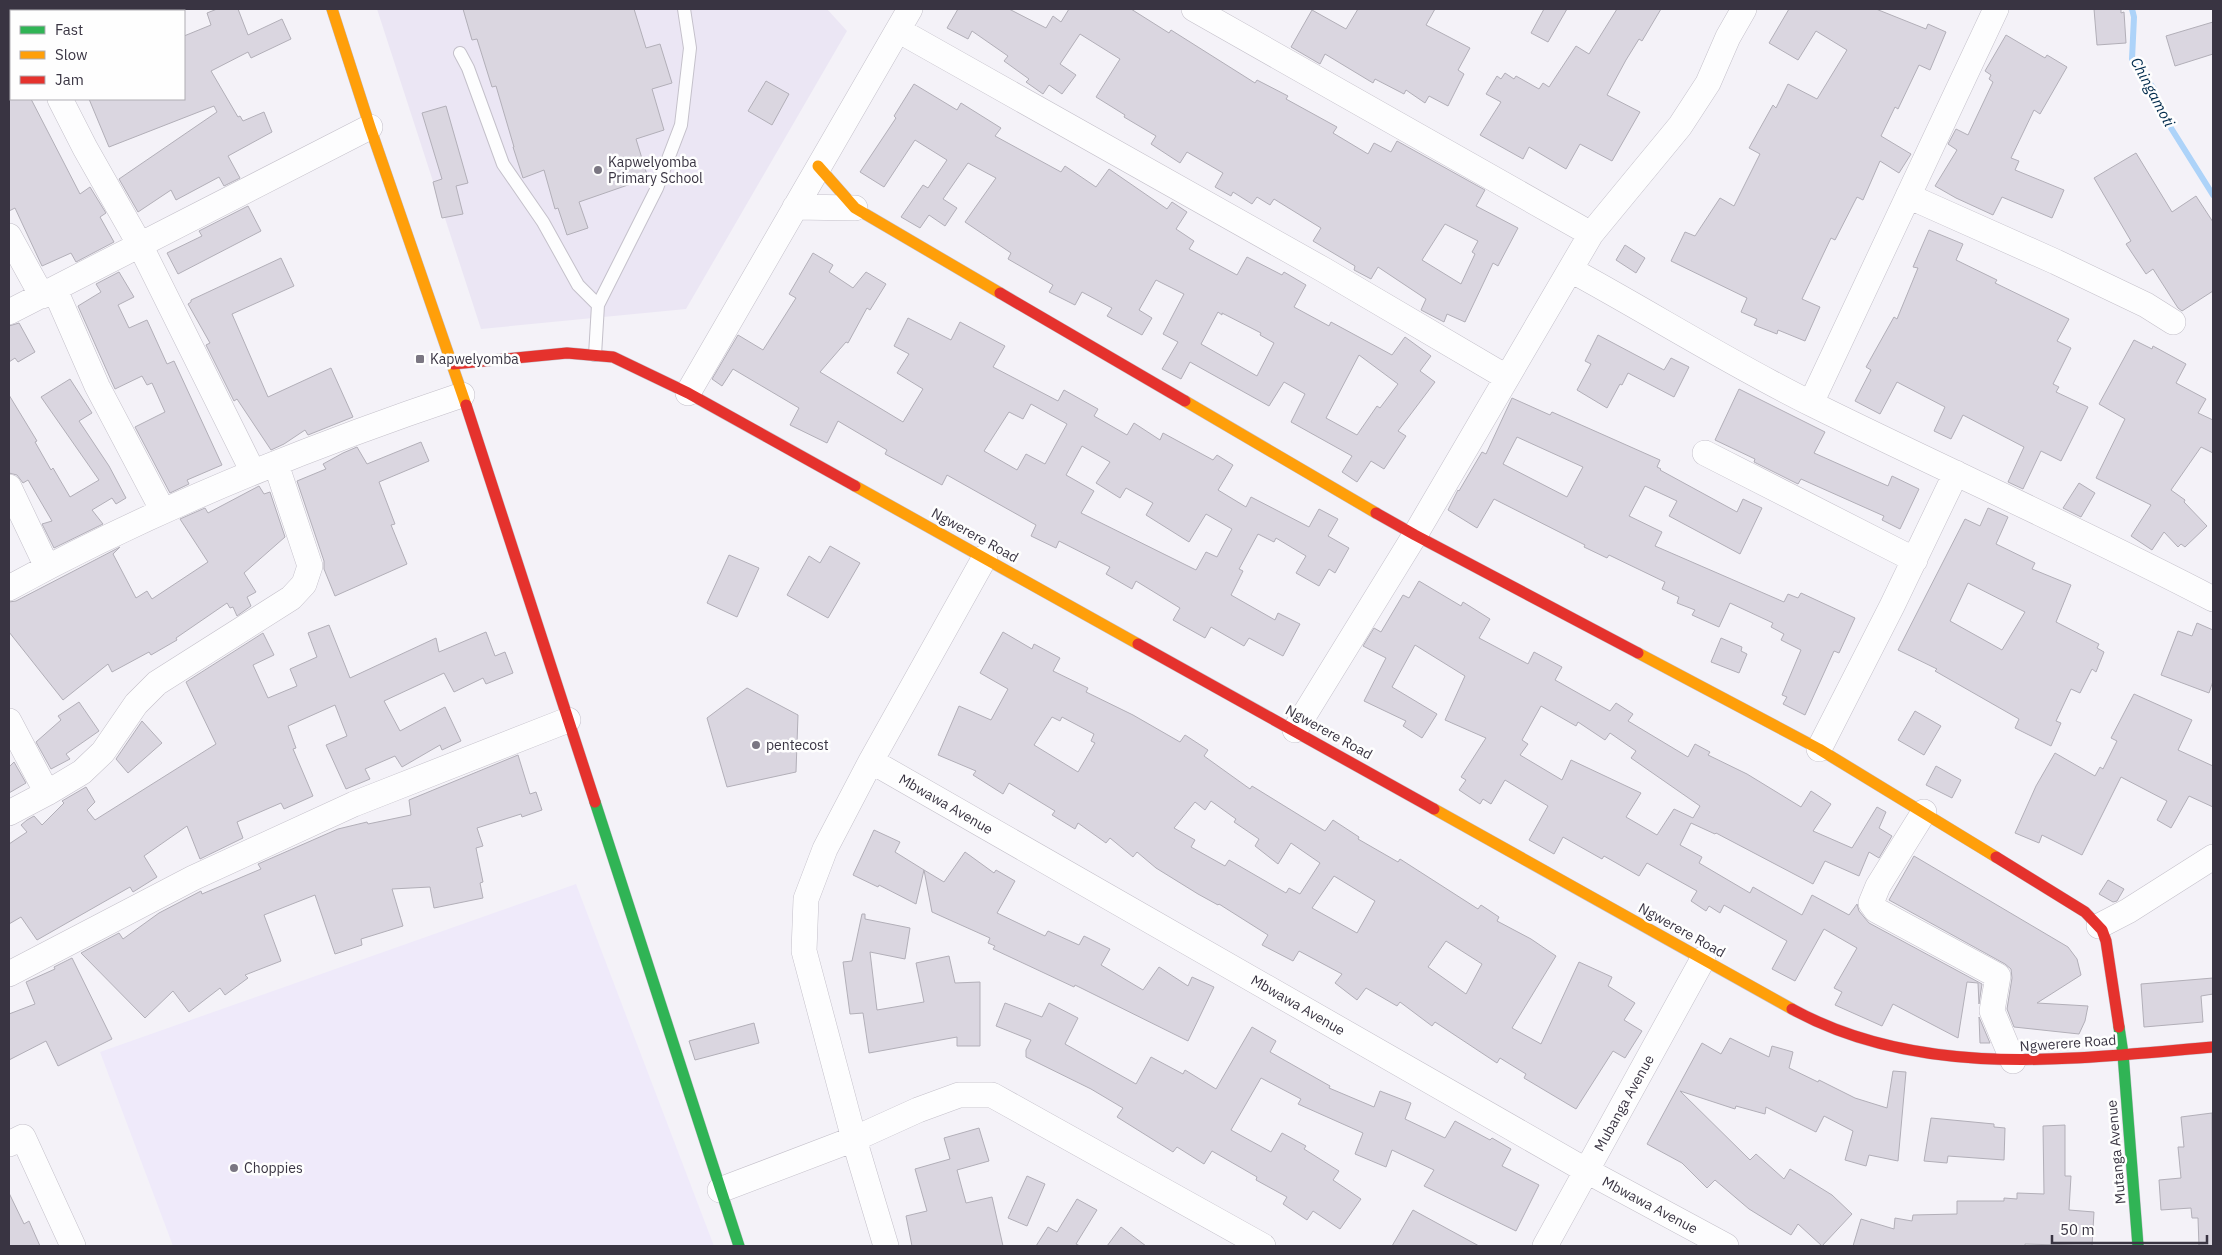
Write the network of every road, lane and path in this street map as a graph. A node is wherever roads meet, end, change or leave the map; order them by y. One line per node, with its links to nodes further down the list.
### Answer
1 (332, 9): 10 (street)
2 (684, 9): 20 (lane)
3 (910, 9): 7 (street)
4 (1194, 9): 15 (street)
5 (1744, 9): 15 (street)
6 (1996, 9): 12 (street)
7 (898, 30): 11 (street); 25 (street)
8 (460, 53): 20 (lane)
9 (61, 100): 17 (street)
10 (370, 127): 17 (street); 24 (street)
11 (818, 166): 13 (street); 14 (street)
12 (1908, 196): 22 (street); 28 (street)
13 (795, 207): 14 (street); 26 (street)
14 (855, 208): 35 (street)
15 (1591, 234): 18 (street)
16 (9, 236): 19 (street)
17 (140, 246): 19 (street); 31 (street)
18 (1571, 270): 25 (street); 28 (street)
19 (48, 293): 21 (street); 34 (street)
20 (598, 305): 23 (lane)
21 (9, 312)
22 (2173, 322)
23 (595, 355): 24 (street, Ngwerere Road); 26 (street, Ngwerere Road)
24 (453, 364): 27 (street)
25 (1506, 377): 35 (street)
26 (688, 393): 36 (street, Ngwerere Road)
27 (462, 395): 30 (street); 41 (street)
28 (1811, 403): 32 (street)
29 (1705, 453): 37 (street)
30 (276, 464): 31 (street); 46 (street)
31 (252, 472): 34 (street)
32 (1956, 473): 37 (street); 40 (street)
33 (9, 487): 38 (street)
34 (163, 511): 38 (street)
35 (1416, 535): 43 (street); 44 (street)
36 (985, 557): 43 (street, Ngwerere Road); 45 (street)
37 (1915, 560): 44 (street)
38 (46, 568): 39 (street)
39 (9, 588)
40 (2213, 599)
41 (568, 720): 52 (street); 59 (street)
42 (9, 721): 46 (street)
43 (1295, 730): 51 (street, Ngwerere Road)
44 (1819, 749): 47 (street)
45 (871, 761): 56 (street); 58 (street, Mbwawa Avenue)
46 (48, 793): 48 (street)
47 (1924, 812): 50 (street); 55 (street)
48 (9, 813)
49 (2213, 857): 50 (street)
50 (2098, 926): 54 (street, Mutanga Avenue)
51 (1703, 959): 55 (street, Ngwerere Road); 58 (street, Mubanga Avenue)
52 (9, 974)
53 (2213, 1046): 54 (street, Ngwerere Road)
54 (2123, 1054): 55 (street, Ngwerere Road); 66 (street, Mutanga Avenue)
55 (2013, 1061)
56 (854, 1139): 59 (street); 62 (street); 63 (street)
57 (9, 1144): 60 (street)
58 (1587, 1171): 64 (street, Mubanga Avenue); 65 (street, Mbwawa Avenue)
59 (720, 1190): 61 (street)
60 (73, 1246)
61 (739, 1246)
62 (886, 1246)
63 (1263, 1246)
64 (1545, 1246)
65 (1726, 1246)
66 (2138, 1246)

